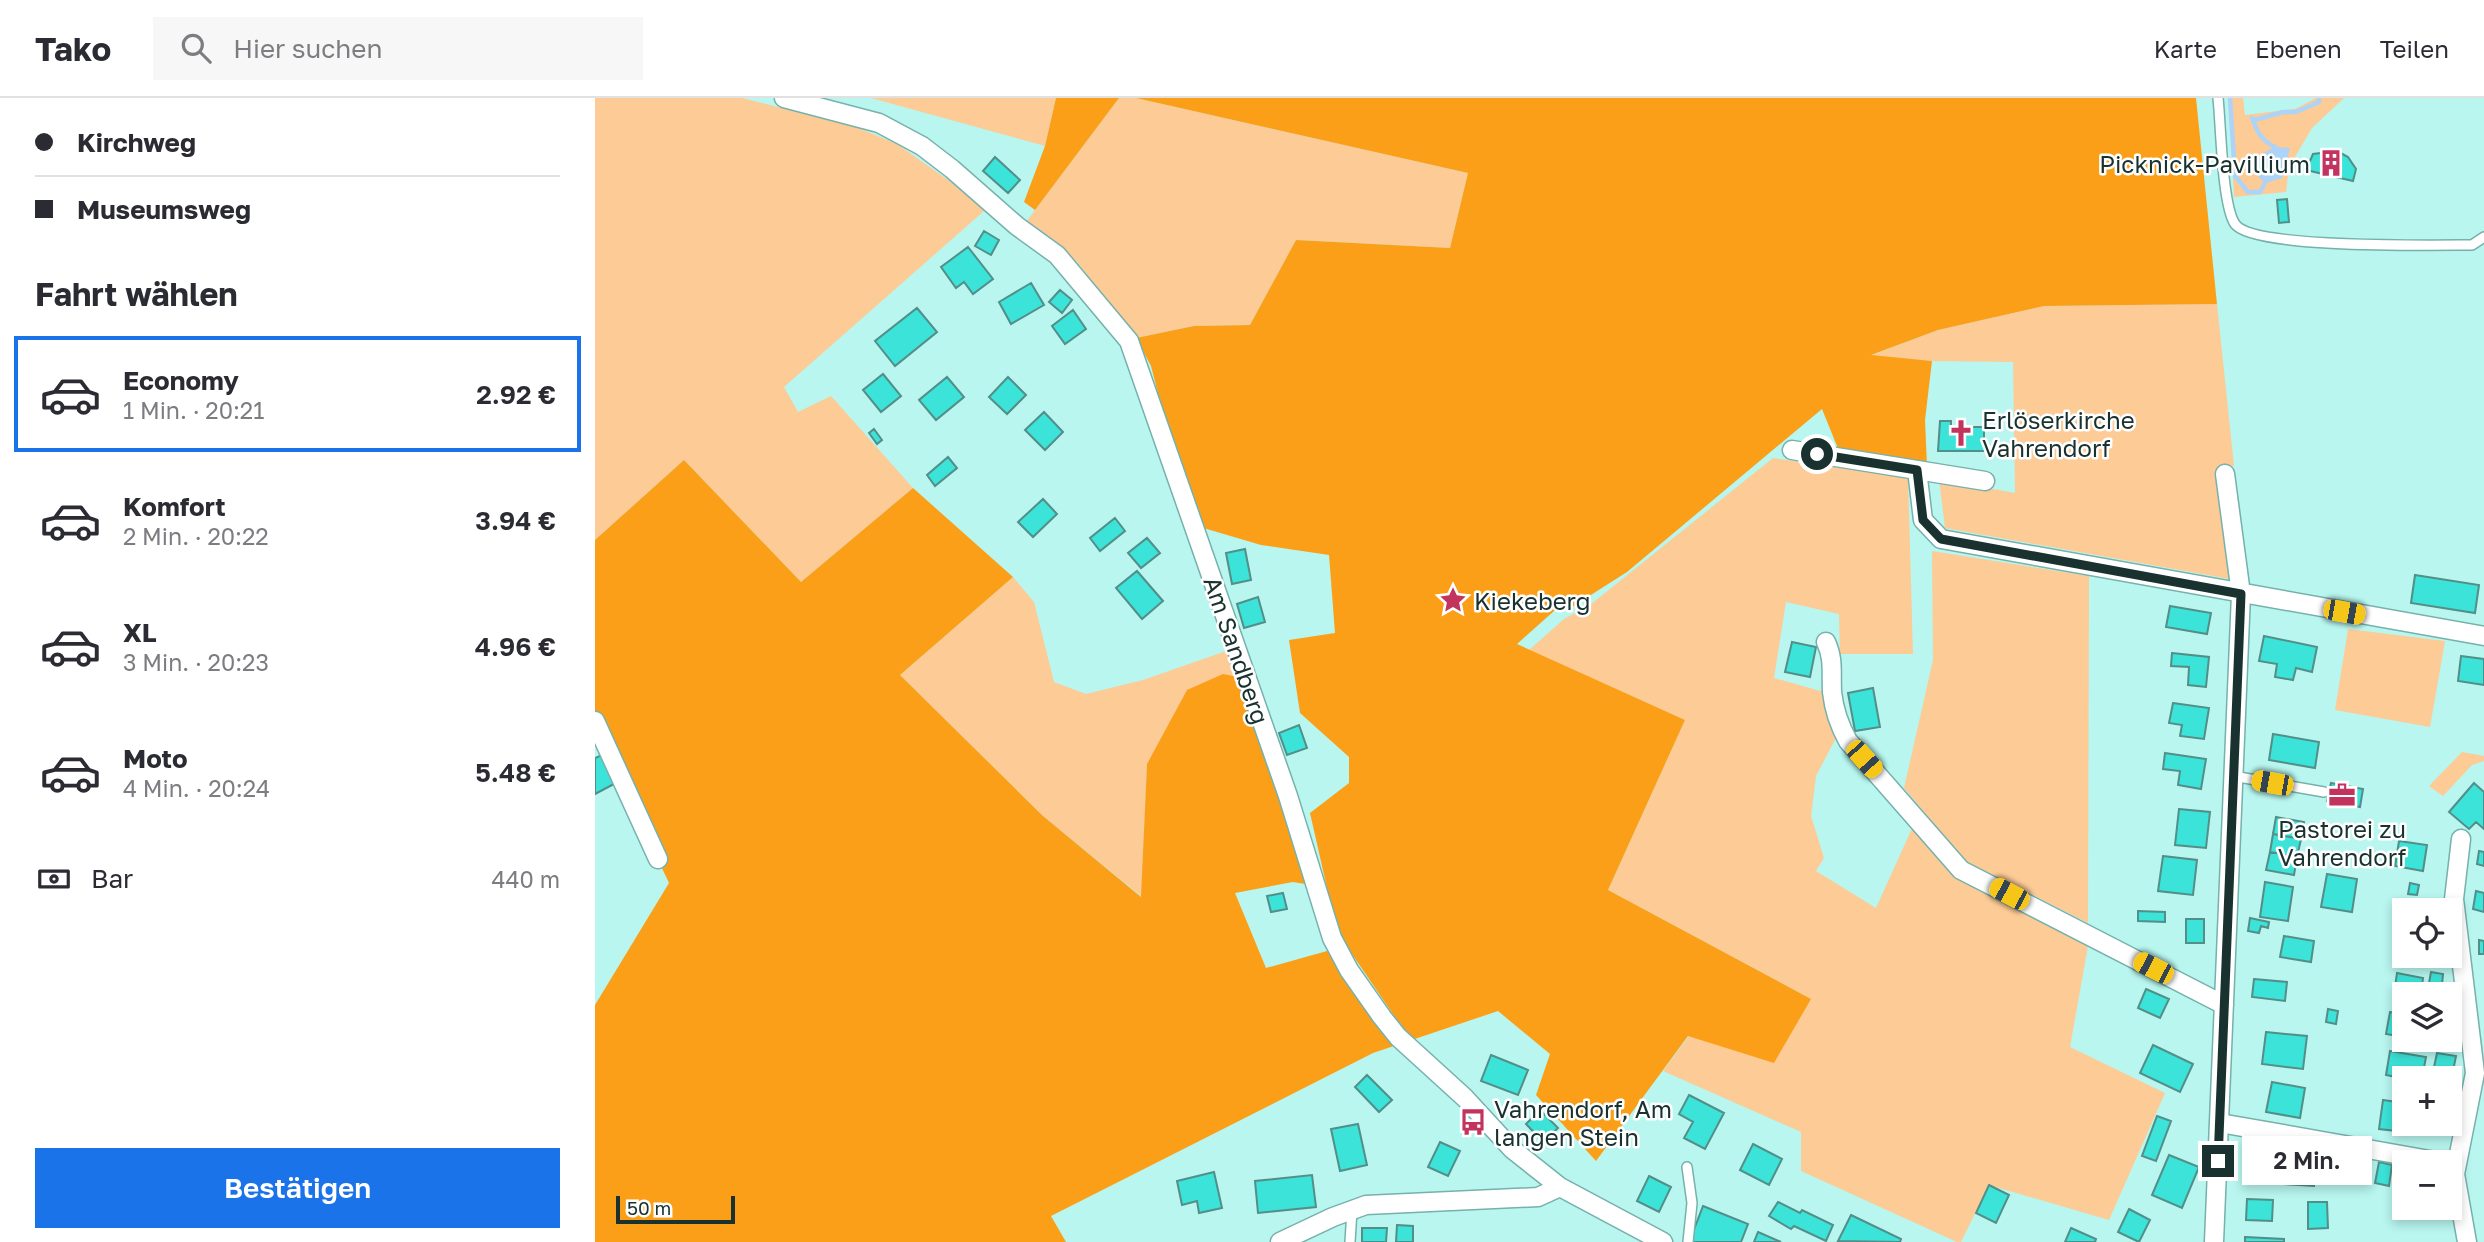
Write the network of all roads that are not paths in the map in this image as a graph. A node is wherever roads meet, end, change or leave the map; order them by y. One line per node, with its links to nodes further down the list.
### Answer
1 (784, 98): 21 (street, Am Sandberg)
2 (2218, 98): 3 (lane)
3 (2484, 237)
4 (1792, 450): 5 (street)
5 (1917, 470): 7 (street); 8 (street)
6 (2225, 474): 8 (street)
7 (1985, 481)
8 (2241, 594): 9 (street); 12 (street)
9 (2484, 636)
10 (1826, 642): 16 (street)
11 (595, 721): 15 (street)
12 (2233, 776): 13 (lane); 16 (street)
13 (2324, 792)
14 (2461, 839): 18 (street)
15 (657, 859)
16 (2224, 1005): 17 (street)
17 (2220, 1123): 19 (street); 28 (street)
18 (2453, 1150)
19 (2392, 1153)
20 (1687, 1167): 27 (lane)
21 (1560, 1187): 22 (street); 26 (street, Am Sandberg)
22 (1352, 1210): 24 (street); 25 (lane)
23 (2462, 1214): 29 (street)
24 (1280, 1242)
25 (1350, 1242)
26 (1663, 1242)
27 (1688, 1242)
28 (2214, 1242)
29 (2467, 1242)

